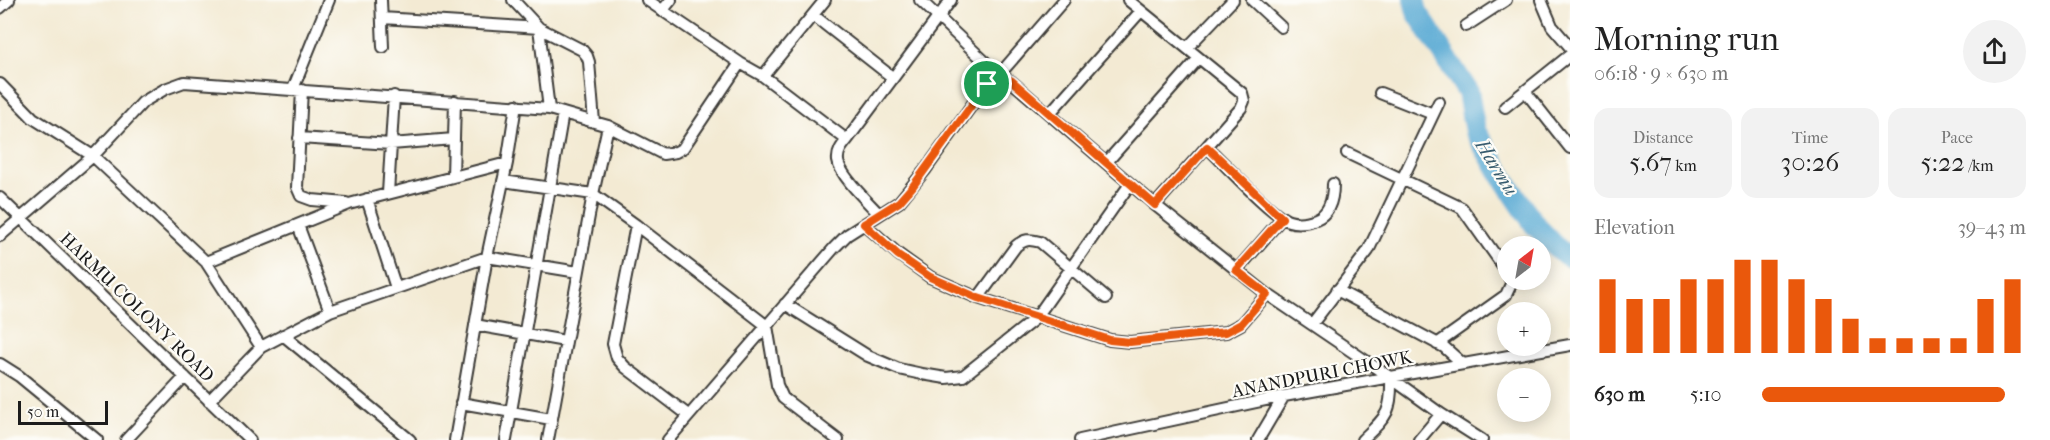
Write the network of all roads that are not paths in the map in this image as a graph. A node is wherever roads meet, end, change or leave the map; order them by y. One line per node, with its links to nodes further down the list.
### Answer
1 (9, 0): 16 (street)
2 (329, 0): 35 (street)
3 (381, 0): 21 (street)
4 (513, 0): 24 (street)
5 (647, 0): 17 (street)
6 (671, 0): 17 (street)
7 (825, 0): 19 (street)
8 (920, 0): 20 (street)
9 (951, 0): 20 (street)
10 (1064, 0): 31 (street)
11 (1128, 0): 18 (street)
12 (1233, 0): 27 (street)
13 (1252, 0): 23 (street)
14 (1506, 0): 22 (street)
15 (1541, 0): 26 (street)
16 (0, 8)
17 (662, 10): 30 (street)
18 (1141, 11): 27 (street); 45 (street)
19 (813, 15): 32 (street); 33 (street)
20 (938, 17): 31 (street); 33 (street)
21 (381, 18): 24 (street); 25 (street)
22 (1466, 26)
23 (1281, 27)
24 (539, 28): 43 (street); 47 (street)
25 (383, 47)
26 (1570, 47)
27 (1187, 48): 29 (street)
28 (1570, 55): 36 (street)
29 (1199, 58): 53 (street); 58 (street)
30 (740, 63): 32 (street); 48 (street)
31 (999, 75): 45 (street); 71 (street)
32 (763, 76): 51 (street)
33 (892, 77): 51 (street)
34 (0, 84): 56 (street)
35 (297, 89): 38 (street); 49 (street); 56 (street)
36 (1525, 91): 42 (street); 54 (street)
37 (1380, 93): 46 (street)
38 (394, 96): 39 (street); 52 (street)
39 (455, 101): 41 (street); 50 (street)
40 (1439, 102): 46 (street)
41 (516, 105): 43 (street); 57 (street)
42 (1505, 107)
43 (549, 109): 44 (street)
44 (563, 113): 47 (street); 64 (street)
45 (1049, 114): 58 (street)
46 (1433, 114): 60 (street)
47 (594, 122): 48 (street)
48 (608, 126): 66 (street)
49 (299, 138): 52 (street); 69 (street)
50 (454, 139): 52 (street); 59 (street)
51 (847, 140): 71 (street)
52 (391, 144): 65 (street)
53 (1207, 147): 70 (street); 73 (street)
54 (1570, 148)
55 (1347, 153): 60 (street)
56 (93, 156): 72 (street); 80 (street)
57 (507, 163): 59 (street); 61 (street)
58 (1106, 163): 62 (street)
59 (453, 176): 65 (street)
60 (1403, 178): 79 (street); 86 (street)
61 (503, 181): 64 (street); 78 (street)
62 (1131, 184): 70 (street); 82 (street)
63 (1333, 184): 73 (street)
64 (550, 188): 66 (street); 81 (street)
65 (388, 193): 68 (street)
66 (593, 194): 76 (street); 84 (street)
67 (0, 198): 72 (street, HARMU COLONY ROAD)
68 (367, 199): 69 (street); 85 (street)
69 (349, 204): 75 (street)
70 (1155, 205): 83 (street)
71 (879, 214): 74 (street)
72 (20, 217): 77 (street); 105 (street, HARMU COLONY ROAD)
73 (1282, 218): 83 (street)
74 (864, 224): 89 (street); 91 (street)
75 (298, 225): 80 (street); 92 (street)
76 (636, 225): 96 (street); 112 (street)
77 (0, 236)
78 (487, 257): 81 (street); 85 (street); 95 (street)
79 (1497, 257)
80 (206, 262): 102 (street)
81 (536, 265): 84 (street); 97 (street)
82 (1071, 268): 89 (street); 90 (street); 93 (street)
83 (1236, 270): 88 (street)
84 (578, 272): 99 (street)
85 (396, 288): 92 (street)
86 (1337, 290): 94 (street); 100 (street)
87 (1508, 290): 100 (street)
88 (1267, 294): 93 (street); 94 (street)
89 (978, 298): 93 (street)
90 (1106, 298)
91 (785, 304): 93 (street); 96 (street)
92 (330, 311): 98 (street)
93 (1035, 318)
94 (1312, 324): 106 (street)
95 (475, 325): 97 (street); 109 (street)
96 (767, 326): 112 (street); 122 (street)
97 (524, 334): 99 (street); 110 (street)
98 (283, 335): 102 (street); 117 (street)
99 (566, 341): 113 (street)
100 (1437, 344): 104 (street)
101 (1570, 345): 104 (street, ANANDPURI CHOWK)
102 (261, 347): 108 (street)
103 (0, 364): 114 (street)
104 (1463, 364): 106 (street, ANANDPURI CHOWK)
105 (185, 378): 108 (street, HARMU COLONY ROAD); 115 (street)
106 (1391, 378): 107 (street, ANANDPURI CHOWK); 111 (street); 125 (street)
107 (1284, 396): 123 (street, ANANDPURI CHOWK); 124 (street)
108 (209, 401): 116 (street, HARMU COLONY ROAD)
109 (462, 403): 110 (street); 118 (street)
110 (510, 412): 113 (street); 119 (street)
111 (1441, 414): 126 (street); 127 (street)
112 (688, 416): 121 (street)
113 (551, 419): 120 (street)
114 (97, 440)
115 (126, 440)
116 (250, 440)
117 (410, 440)
118 (455, 440)
119 (506, 440)
120 (548, 440)
121 (668, 440)
122 (838, 440)
123 (1080, 440)
124 (1258, 440)
125 (1362, 440)
126 (1419, 440)
127 (1482, 440)

